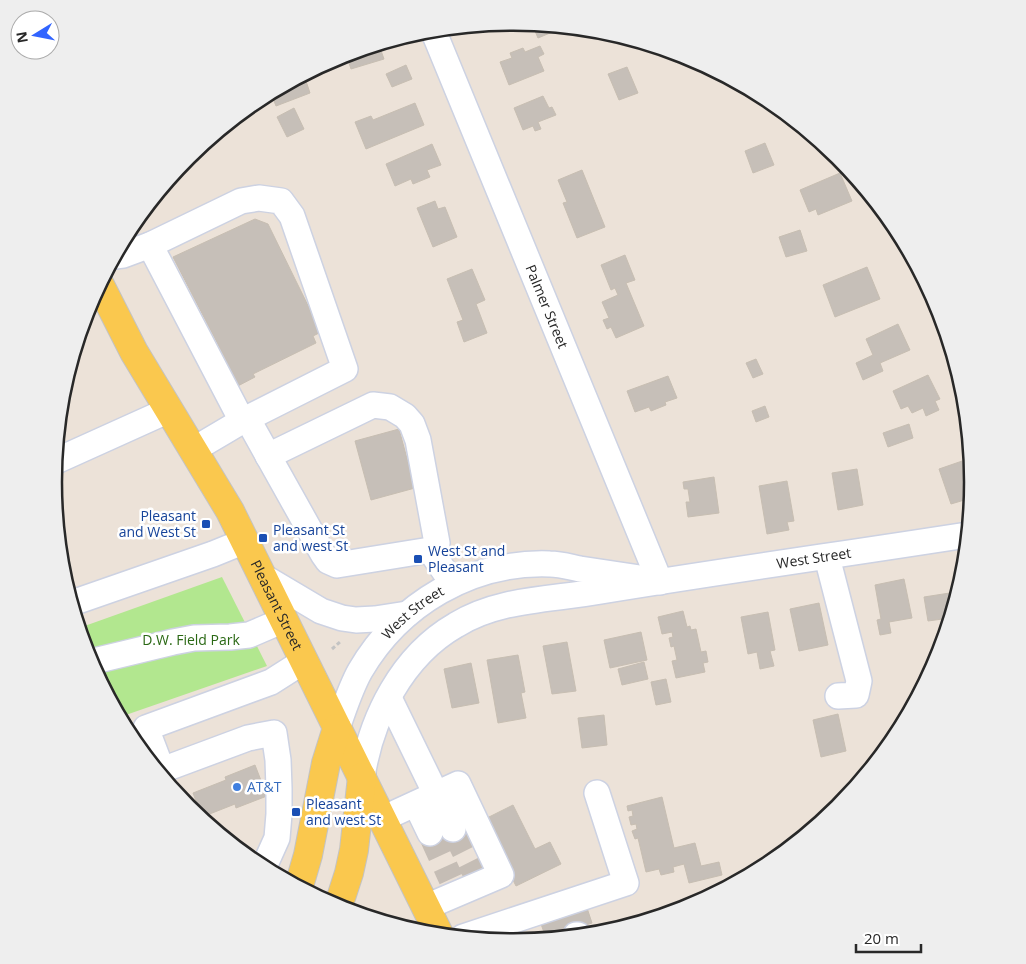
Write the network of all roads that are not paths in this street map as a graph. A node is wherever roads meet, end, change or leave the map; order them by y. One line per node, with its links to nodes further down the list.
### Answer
1 (436, 38): 15 (street, Palmer Street)
2 (150, 246): 3 (street); 6 (street); 6 (street)
3 (124, 254)
4 (105, 293): 5 (main road, Pleasant Street)
5 (170, 410): 7 (main road, Pleasant Street); 9 (street)
6 (244, 419): 7 (street); 8 (street)
7 (193, 450): 11 (main road, Pleasant Street)
8 (268, 456): 12 (street); 12 (street)
9 (63, 458)
10 (960, 537): 13 (street, West Street)
11 (245, 541): 14 (main road, Pleasant Street); 17 (street)
12 (430, 550): 16 (street)
13 (827, 557): 15 (street, West Street); 22 (street)
14 (262, 576): 18 (street); 19 (main road, Pleasant Street)
15 (660, 582): 16 (street, West Street); 23 (street, West Street)
16 (453, 584): 18 (street, West Street)
17 (78, 601)
18 (407, 614): 24 (street, West Street)
19 (284, 620): 20 (street); 21 (main road, Pleasant Street)
20 (100, 660)
21 (304, 661): 24 (main road, Pleasant Street); 25 (street)
22 (838, 696)
23 (389, 698): 27 (street, West Street); 29 (street)
24 (337, 728): 27 (main road, Pleasant Street); 33 (main road)
25 (158, 760)
26 (165, 769): 32 (street)
27 (362, 777): 30 (main road, Pleasant Street); 34 (main road)
28 (596, 793): 37 (street)
29 (426, 799): 30 (street); 31 (street); 35 (street)
30 (382, 819): 35 (main road, Pleasant Street)
31 (442, 831)
32 (267, 860)
33 (301, 879)
34 (341, 898)
35 (426, 907): 36 (main road, Pleasant Street)
36 (435, 926)
37 (480, 932)

